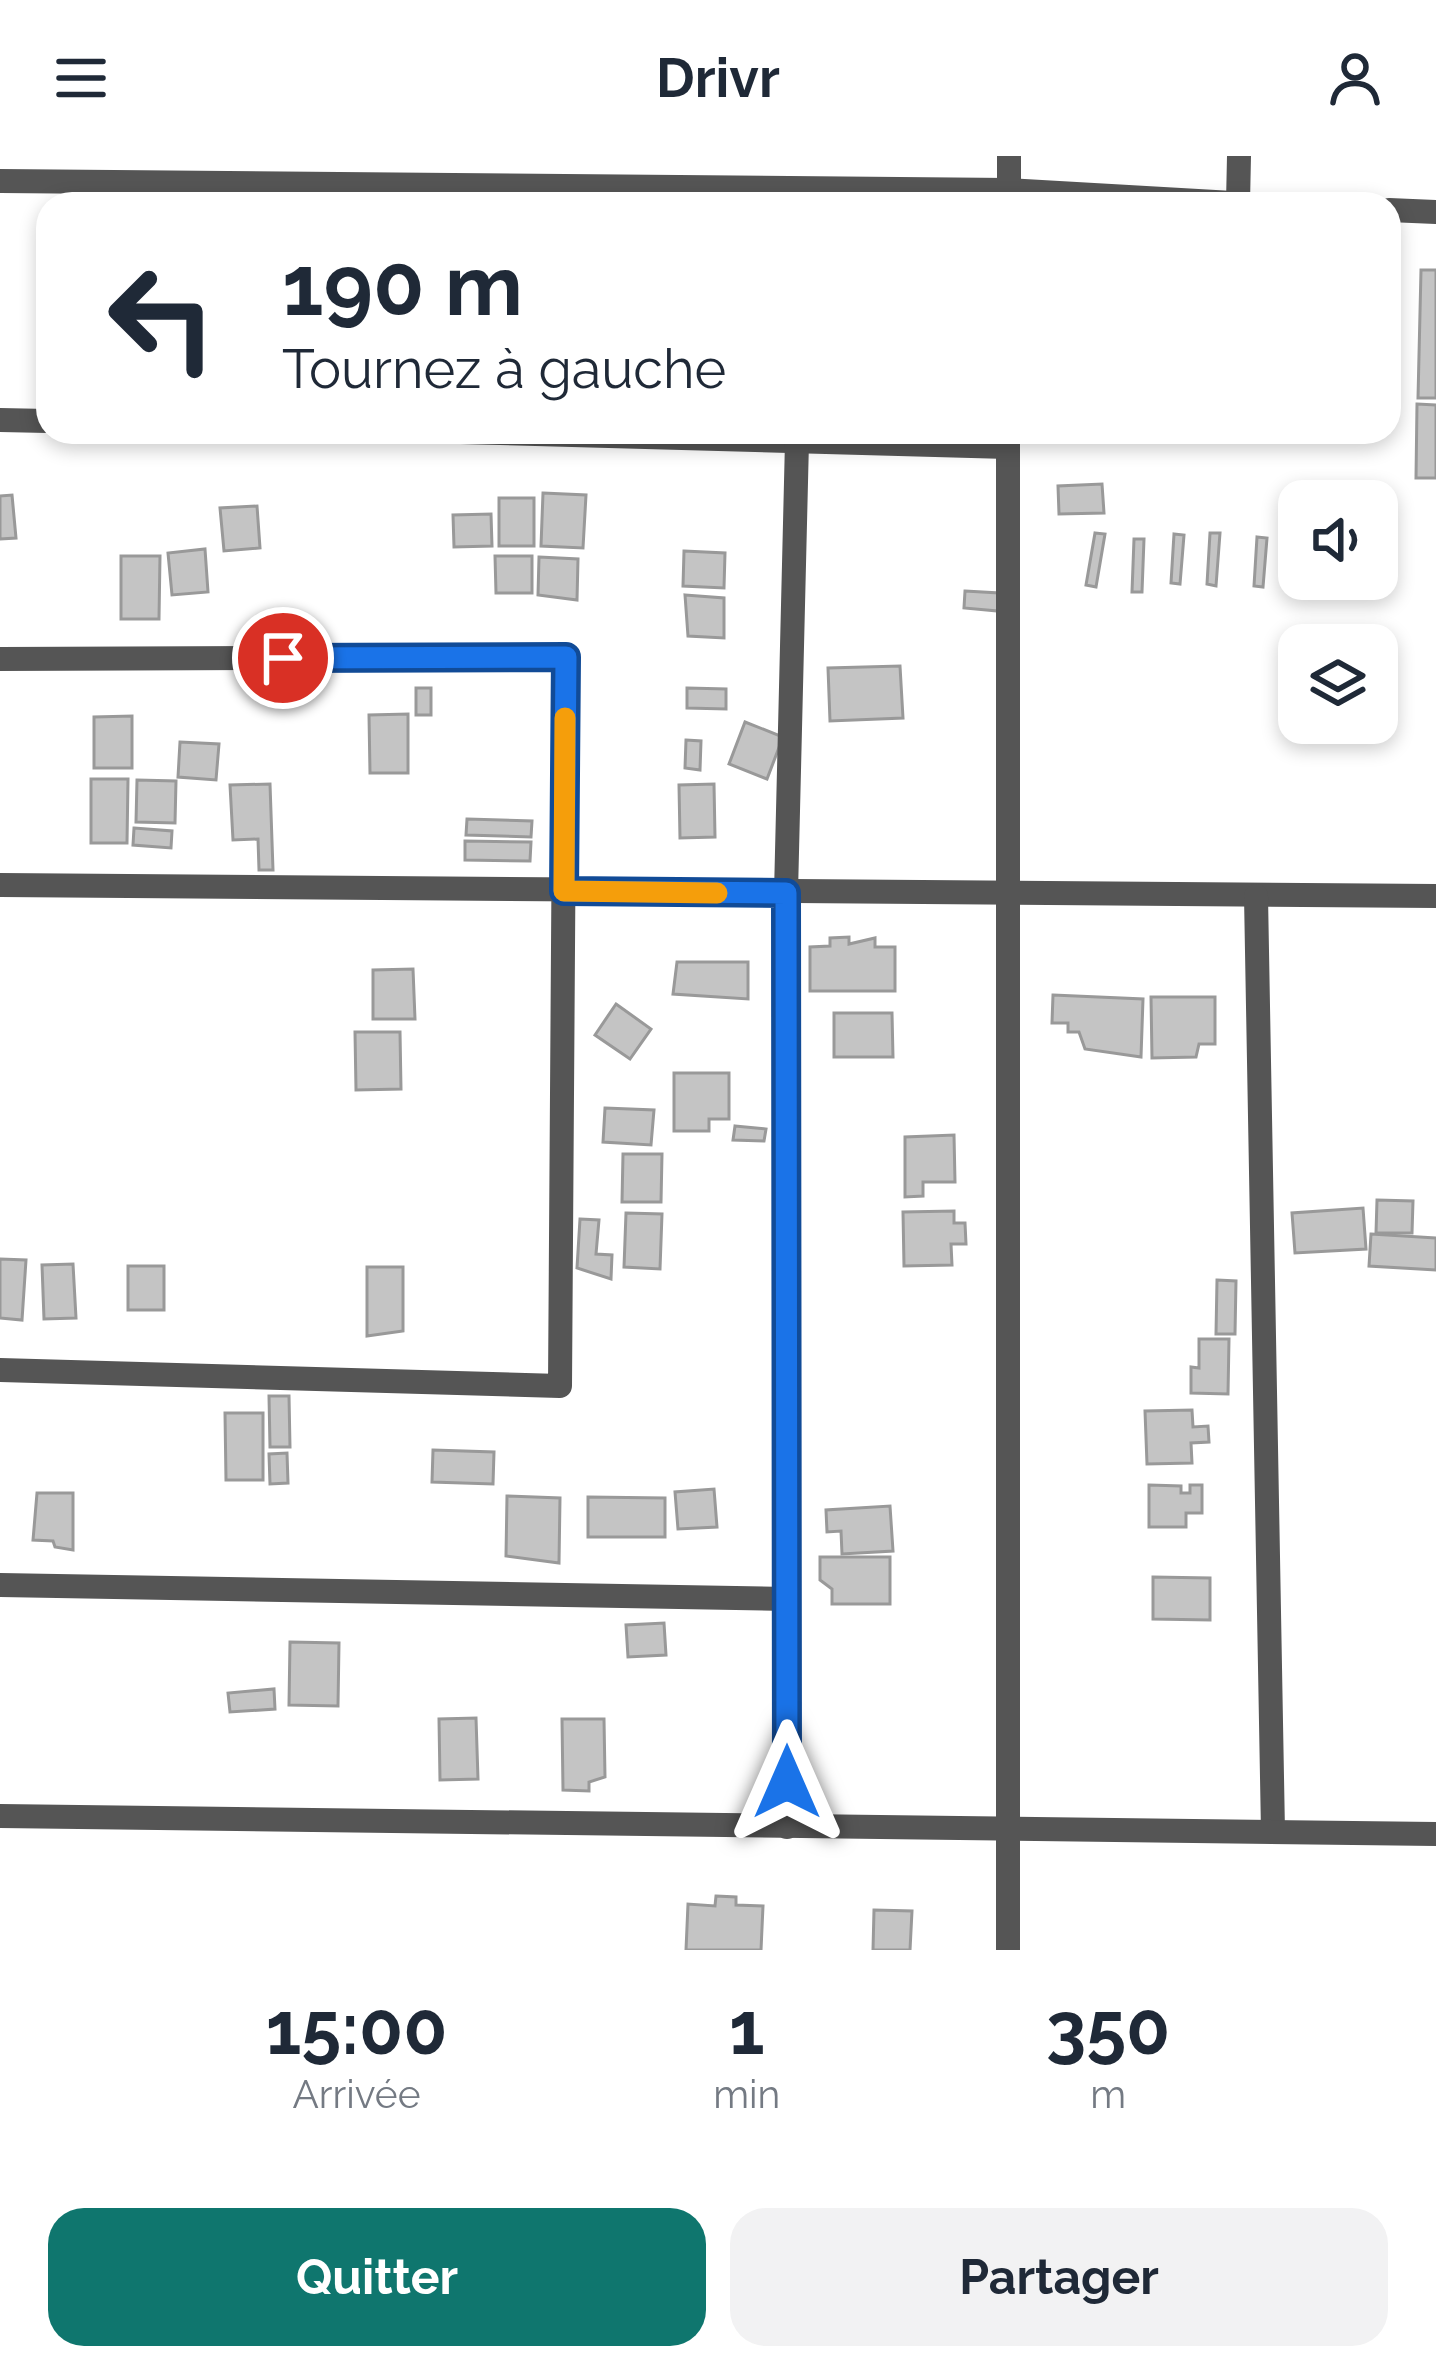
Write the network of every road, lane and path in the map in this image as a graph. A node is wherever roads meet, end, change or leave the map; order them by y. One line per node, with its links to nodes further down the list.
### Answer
1 (1009, 156): 5 (street)
2 (1239, 156): 6 (street)
3 (0, 181): 4 (street)
4 (694, 192)
5 (1009, 192)
6 (1238, 192)
7 (1401, 211): 8 (street)
8 (1436, 212)
9 (0, 420): 10 (street)
10 (36, 421)
11 (797, 444): 16 (street)
12 (1009, 444): 17 (street)
13 (0, 659): 15 (street)
14 (0, 885): 15 (street)
15 (564, 891): 16 (street); 20 (street)
16 (786, 893): 17 (street); 22 (street)
17 (1009, 896): 18 (street); 25 (street)
18 (1256, 896): 19 (street); 26 (street)
19 (1436, 896)
20 (0, 1370)
21 (0, 1585): 22 (street)
22 (787, 1599): 24 (street)
23 (0, 1816): 24 (street)
24 (787, 1827): 25 (street)
25 (1008, 1831): 26 (street); 28 (street)
26 (1273, 1832): 27 (street)
27 (1436, 1834)
28 (1008, 1950)

